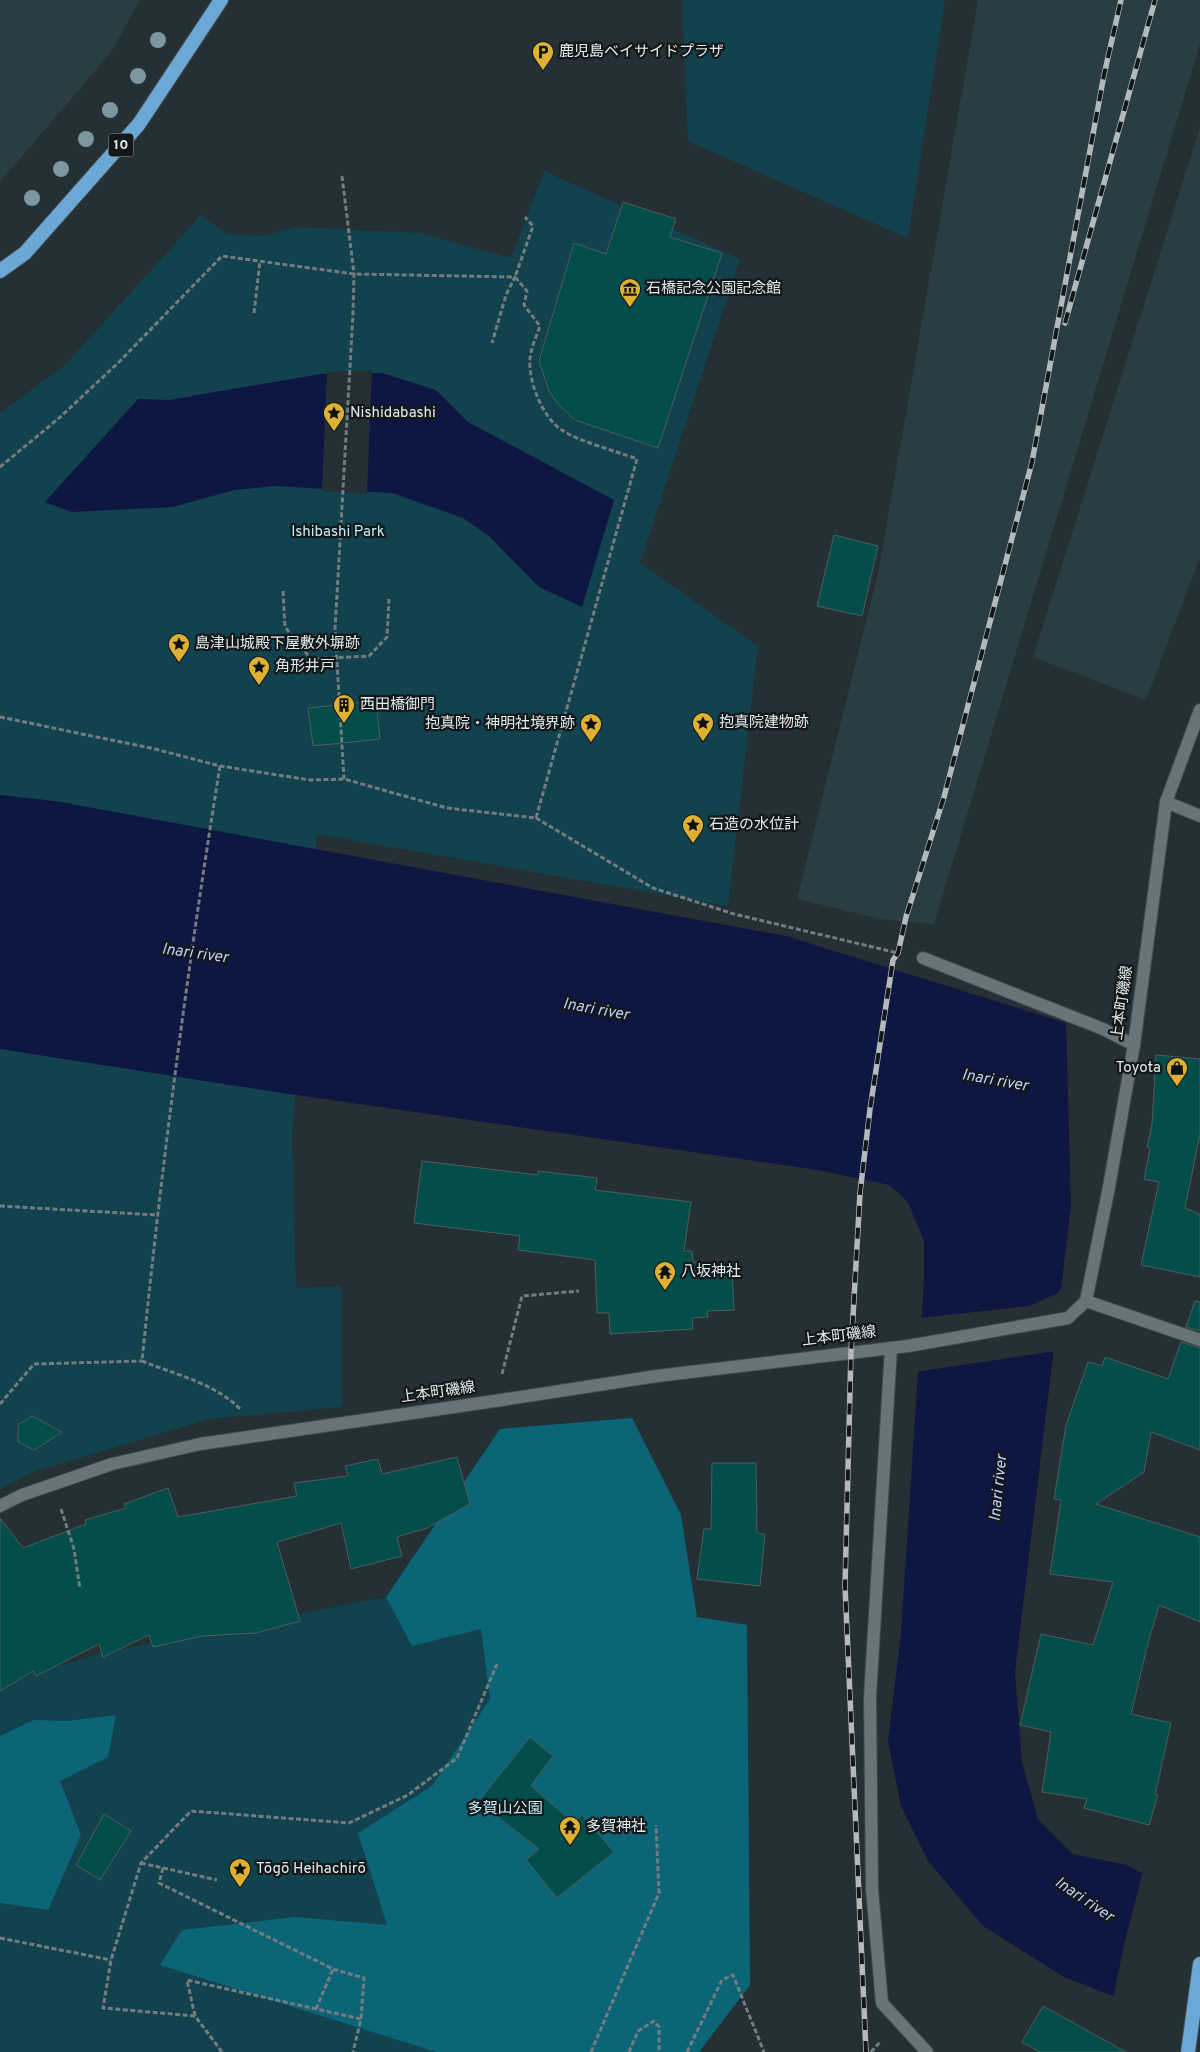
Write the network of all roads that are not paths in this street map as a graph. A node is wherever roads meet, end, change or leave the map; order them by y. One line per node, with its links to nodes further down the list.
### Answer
1 (221, 0): 2 (highway, 10)
2 (0, 272)
3 (1200, 710): 4 (street, 上本町磯線)
4 (1166, 802): 5 (street); 7 (street, 上本町磯線)
5 (1200, 816)
6 (923, 958): 7 (street)
7 (1134, 1045): 8 (street, 上本町磯線)
8 (1086, 1301): 9 (street); 10 (street, 上本町磯線)
9 (1200, 1340)
10 (891, 1348): 11 (street, 上本町磯線); 13 (street)
11 (0, 1506)
12 (1200, 1964): 14 (highway)
13 (927, 2052)
14 (1188, 2052)

